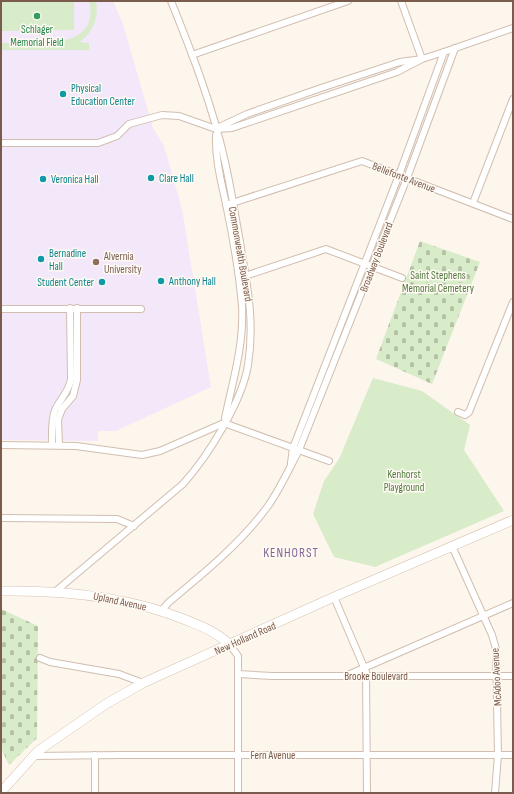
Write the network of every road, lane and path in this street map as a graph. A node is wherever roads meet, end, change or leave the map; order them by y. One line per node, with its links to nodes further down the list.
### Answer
1 (171, 1): 7 (street, Commonwealth Boulevard)
2 (348, 1): 7 (street)
3 (401, 1): 8 (street)
4 (513, 28): 5 (street)
5 (455, 48): 6 (street); 13 (street, Broadway Boulevard)
6 (444, 52): 8 (street); 12 (street, Broadway Boulevard)
7 (192, 55): 10 (street, Commonwealth Boulevard)
8 (422, 59): 10 (street)
9 (513, 99): 14 (street)
10 (216, 129): 11 (street); 15 (street, Commonwealth Boulevard)
11 (1, 143)
12 (399, 175): 13 (street, Bellefonte Avenue); 15 (street, Bellefonte Avenue); 17 (street, Broadway Boulevard)
13 (407, 178): 14 (street, Bellefonte Avenue); 18 (street, Broadway Boulevard)
14 (472, 203): 16 (street, Bellefonte Avenue)
15 (229, 204): 19 (street, Commonwealth Boulevard); 20 (street, Commonwealth Boulevard)
16 (513, 219)
17 (364, 263): 18 (street); 19 (street); 31 (street, Broadway Boulevard)
18 (372, 266): 21 (street); 32 (street, Broadway Boulevard)
19 (246, 276): 20 (street); 28 (street, Commonwealth Boulevard)
20 (238, 278): 28 (street, Commonwealth Boulevard)
21 (402, 278)
22 (513, 302): 27 (street)
23 (70, 308): 24 (street); 25 (street); 30 (street)
24 (77, 308): 26 (street); 30 (street)
25 (1, 309)
26 (141, 309)
27 (458, 412)
28 (224, 423): 30 (street); 31 (street); 37 (street, Commonwealth Boulevard)
29 (1, 445): 30 (street)
30 (56, 445)
31 (292, 448): 32 (street); 34 (street, Broadway Boulevard)
32 (300, 450): 33 (street); 34 (street, Broadway Boulevard)
33 (329, 461)
34 (291, 464): 43 (street, Broadway Boulevard)
35 (1, 518): 37 (street)
36 (513, 520): 38 (main road, New Holland Road)
37 (134, 526): 40 (street, Commonwealth Boulevard)
38 (452, 546): 41 (main road, New Holland Road); 44 (street, McAdoo Avenue)
39 (1, 591): 40 (main road, Upland Avenue)
40 (56, 591): 43 (main road, Upland Avenue)
41 (334, 597): 45 (main road, New Holland Road); 47 (street)
42 (513, 602): 44 (street)
43 (162, 610): 45 (main road, Upland Avenue)
44 (482, 616): 47 (street); 51 (street, McAdoo Avenue)
45 (230, 645): 48 (street); 53 (main road, New Holland Road)
46 (40, 658): 53 (street)
47 (365, 668): 49 (street); 50 (street)
48 (238, 674): 49 (street, Brooke Boulevard); 55 (street)
49 (347, 676): 50 (street, Brooke Boulevard)
50 (366, 676): 51 (street, Brooke Boulevard); 56 (street)
51 (497, 676): 52 (street, Brooke Boulevard); 57 (street, McAdoo Avenue)
52 (513, 676)
53 (143, 683): 59 (main road, New Holland Road)
54 (95, 755): 55 (street, Fern Avenue); 59 (street, Fern Avenue); 61 (street)
55 (238, 755): 56 (street, Fern Avenue); 62 (street)
56 (366, 755): 57 (street, Fern Avenue); 63 (street)
57 (498, 755): 58 (street, Fern Avenue); 64 (street, McAdoo Avenue)
58 (513, 755)
59 (34, 756): 60 (main road, New Holland Road)
60 (1, 792)
61 (95, 793)
62 (238, 793)
63 (367, 793)
64 (495, 793)

